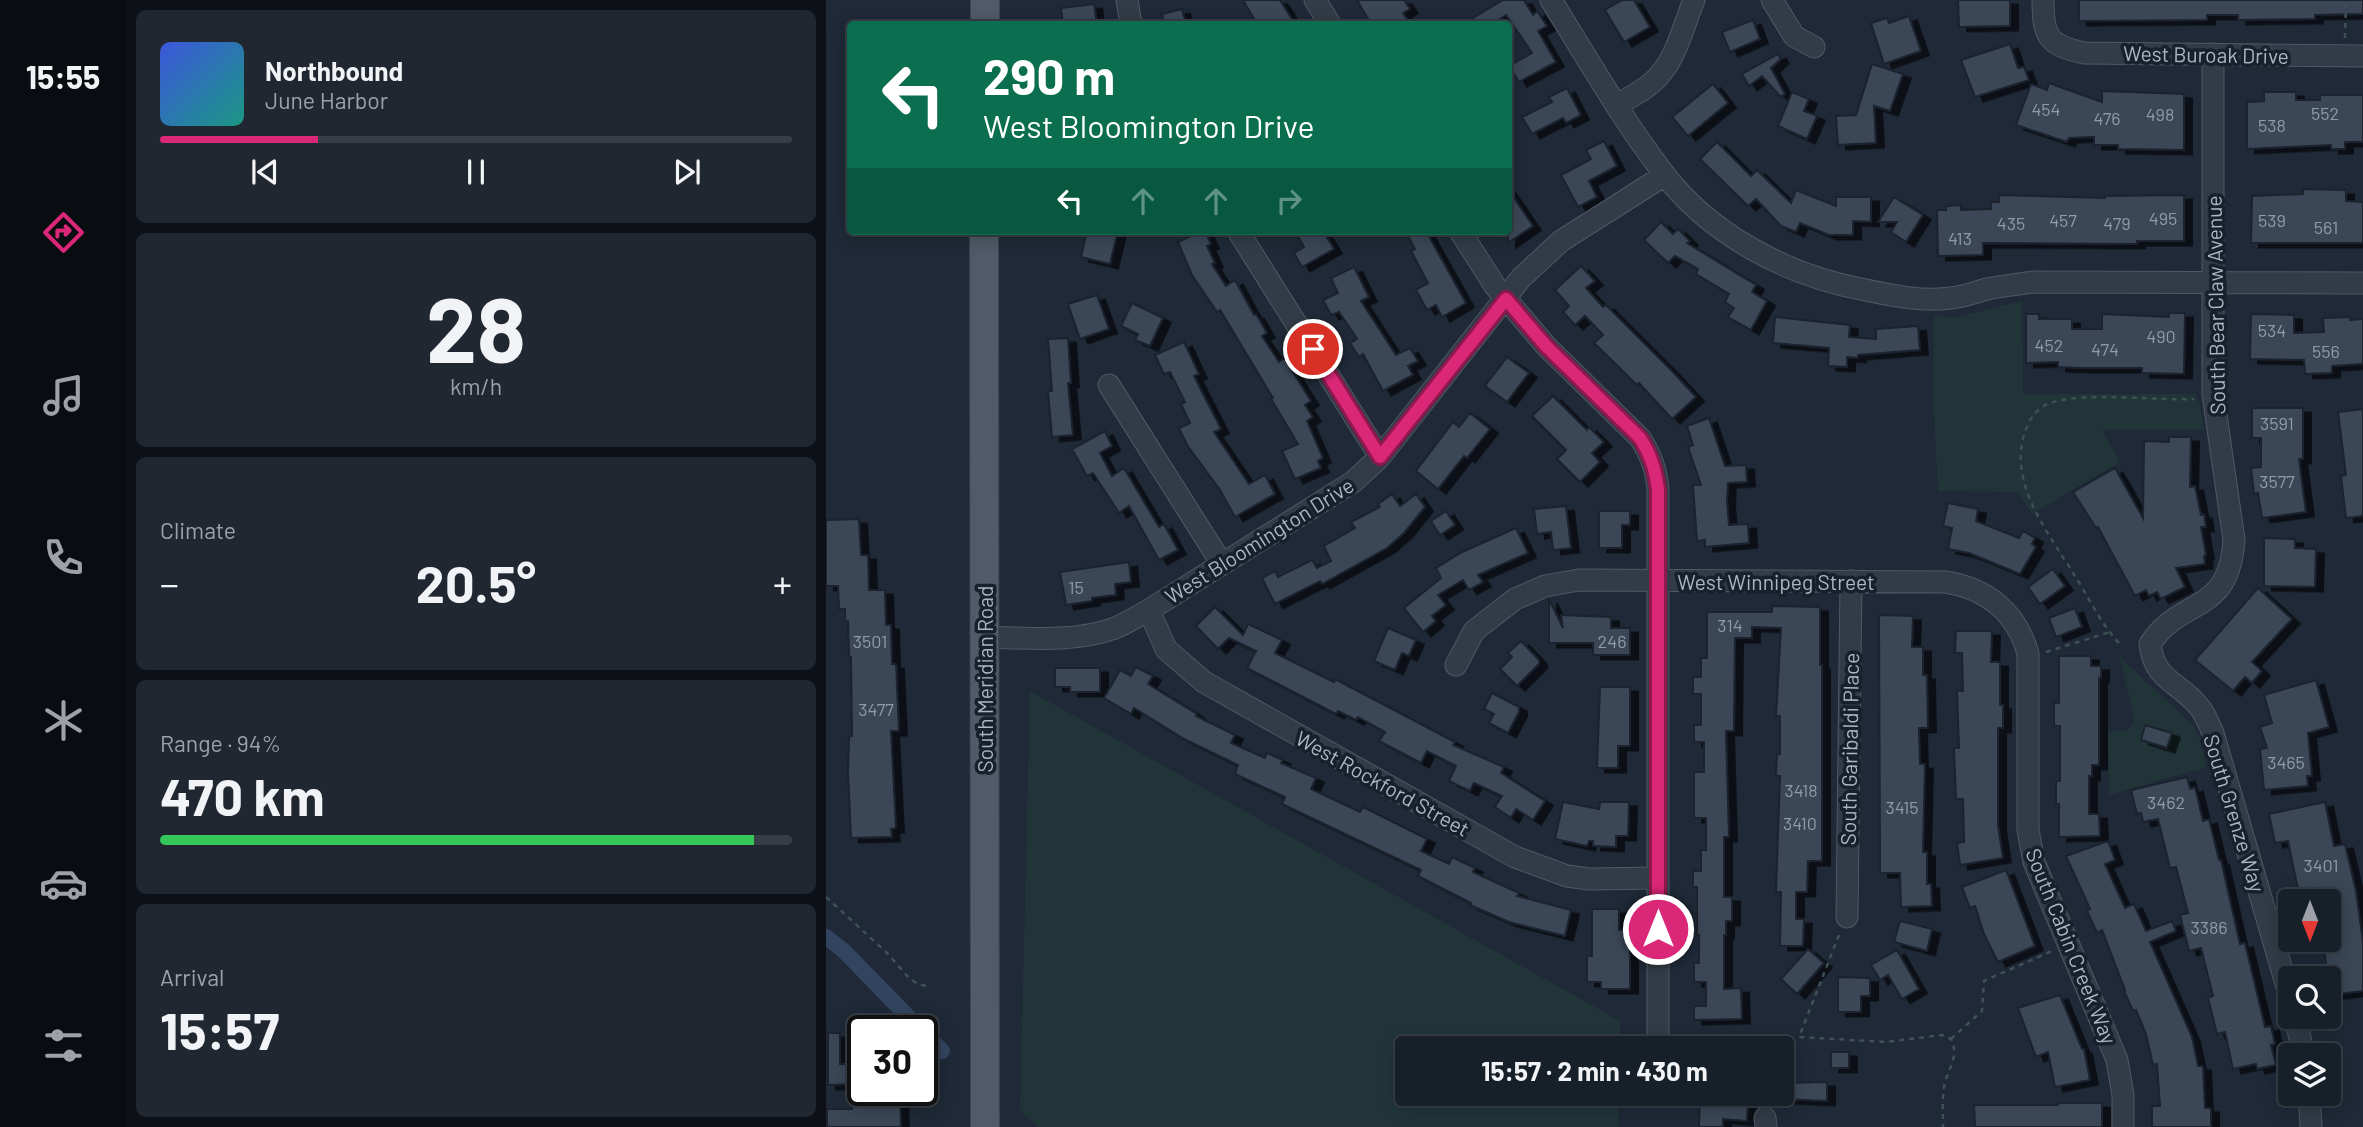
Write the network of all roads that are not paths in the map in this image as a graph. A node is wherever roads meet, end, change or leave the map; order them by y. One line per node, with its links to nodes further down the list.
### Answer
1 (985, 0): 8 (main road)
2 (1127, 0): 9 (street)
3 (1315, 0): 10 (street)
4 (1551, 0): 14 (street)
5 (1694, 0): 14 (street)
6 (1772, 0): 11 (street)
7 (2043, 0): 12 (street, West Buroak Drive)
8 (985, 21)
9 (1130, 21)
10 (1328, 21)
11 (1814, 47)
12 (2213, 54): 13 (street, West Buroak Drive); 19 (street, South Bear Claw Avenue)
13 (2363, 56)
14 (1617, 105): 15 (street)
15 (1665, 175): 19 (street); 21 (street, West Bloomington Drive)
16 (984, 235): 29 (main road, South Meridian Road)
17 (1241, 235): 23 (street)
18 (1463, 235): 21 (street)
19 (2213, 283): 20 (street); 30 (street, South Bear Claw Avenue)
20 (2363, 283)
21 (1506, 299): 23 (street, West Bloomington Drive); 25 (street)
22 (1109, 385): 24 (street)
23 (1380, 457): 24 (street, West Bloomington Drive)
24 (1222, 564): 28 (street, West Bloomington Drive)
25 (1658, 580): 26 (street, West Winnipeg Street); 31 (street, West Winnipeg Street); 32 (street)
26 (1852, 581): 27 (street, West Winnipeg Street); 33 (street, South Garibaldi Place)
27 (1999, 605): 38 (street, South Cabin Creek Way)
28 (1149, 610): 29 (street, West Bloomington Drive); 32 (street, West Rockford Street)
29 (984, 637): 37 (main road, South Meridian Road)
30 (2150, 644): 34 (street, South Grenze Way)
31 (1456, 665)
32 (1658, 878): 35 (street)
33 (1847, 916)
34 (2281, 966)
35 (1658, 1032)
36 (2310, 1106): 39 (street)
37 (985, 1127)
38 (2123, 1127)
39 (2311, 1127)

